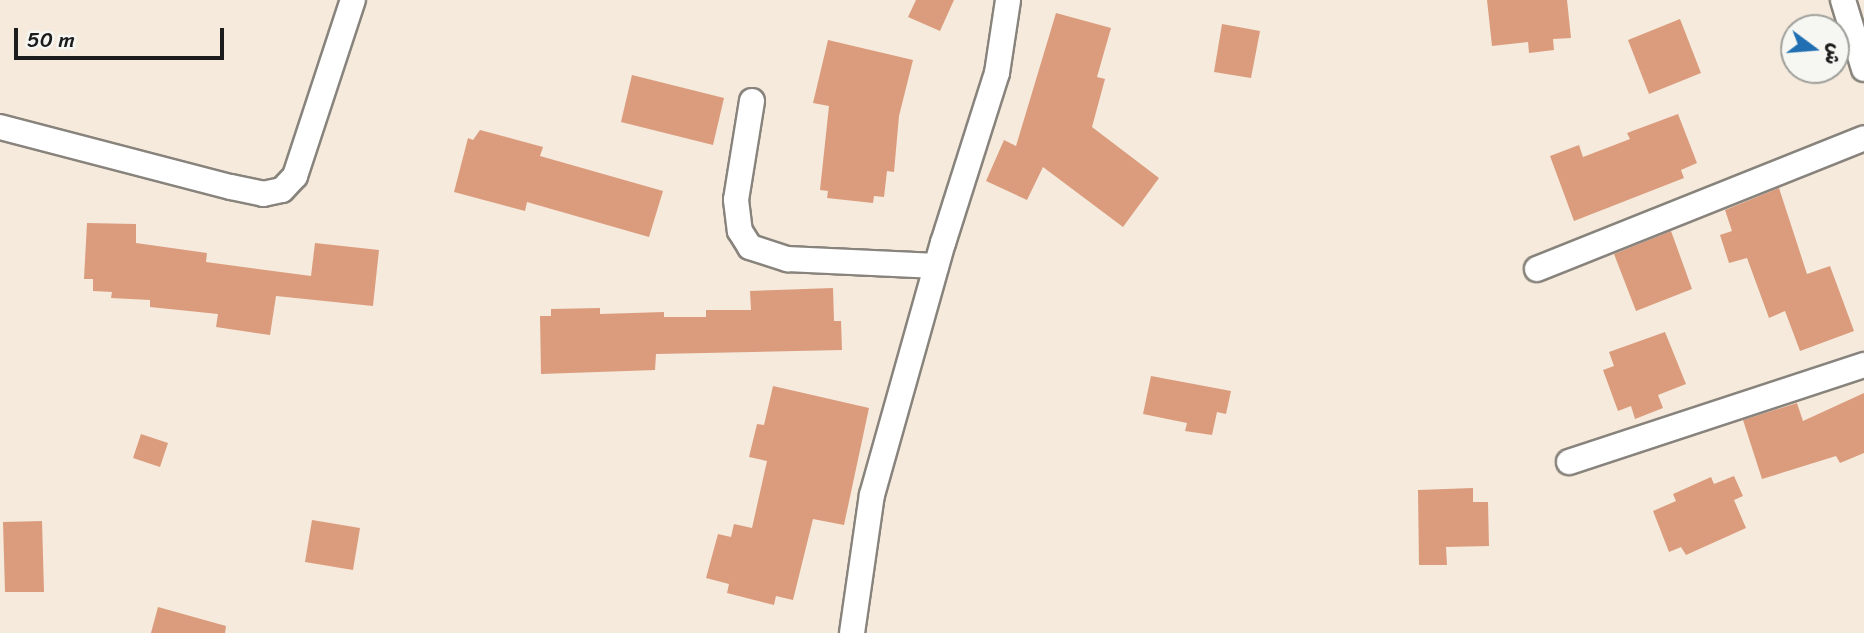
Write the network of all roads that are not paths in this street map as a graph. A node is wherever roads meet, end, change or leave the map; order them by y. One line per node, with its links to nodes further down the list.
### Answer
1 (353, 0): 7 (street)
2 (1008, 0): 9 (street)
3 (1843, 0): 4 (street)
4 (1857, 27): 5 (street)
5 (1864, 69)
6 (752, 101): 9 (street)
7 (0, 127)
8 (1864, 138): 10 (street)
9 (936, 266): 13 (street)
10 (1537, 269)
11 (1864, 365): 12 (street)
12 (1569, 463)
13 (852, 633)

